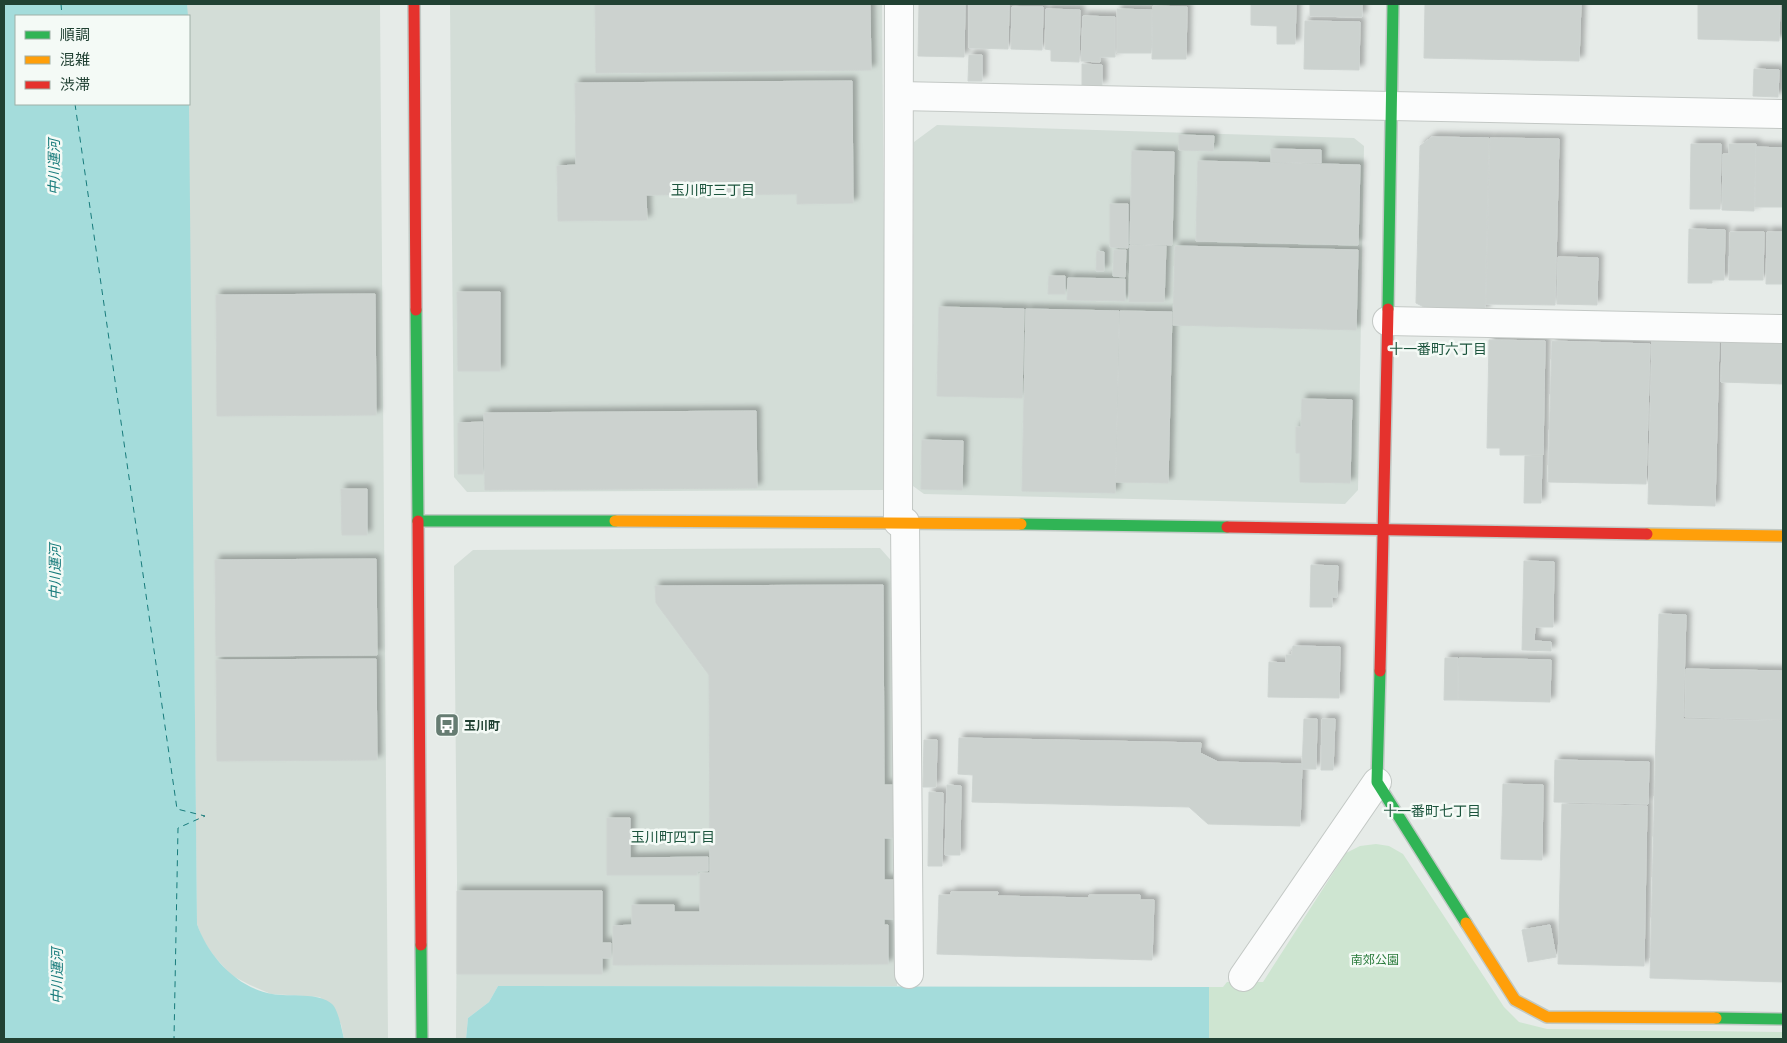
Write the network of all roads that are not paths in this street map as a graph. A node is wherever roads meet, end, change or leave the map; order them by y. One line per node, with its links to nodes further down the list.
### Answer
1 (414, 4): 9 (street)
2 (899, 4): 4 (street)
3 (1393, 4): 5 (street)
4 (899, 96): 5 (street); 10 (street)
5 (1391, 106): 6 (street); 7 (street)
6 (1783, 114)
7 (1387, 321): 8 (street); 11 (street)
8 (1783, 329)
9 (418, 521): 10 (street); 17 (street)
10 (902, 522): 11 (street); 14 (street)
11 (1384, 530): 12 (street); 13 (street)
12 (1783, 536)
13 (1377, 782): 15 (street); 16 (street)
14 (910, 974)
15 (1243, 977)
16 (1783, 1019)
17 (422, 1039)

